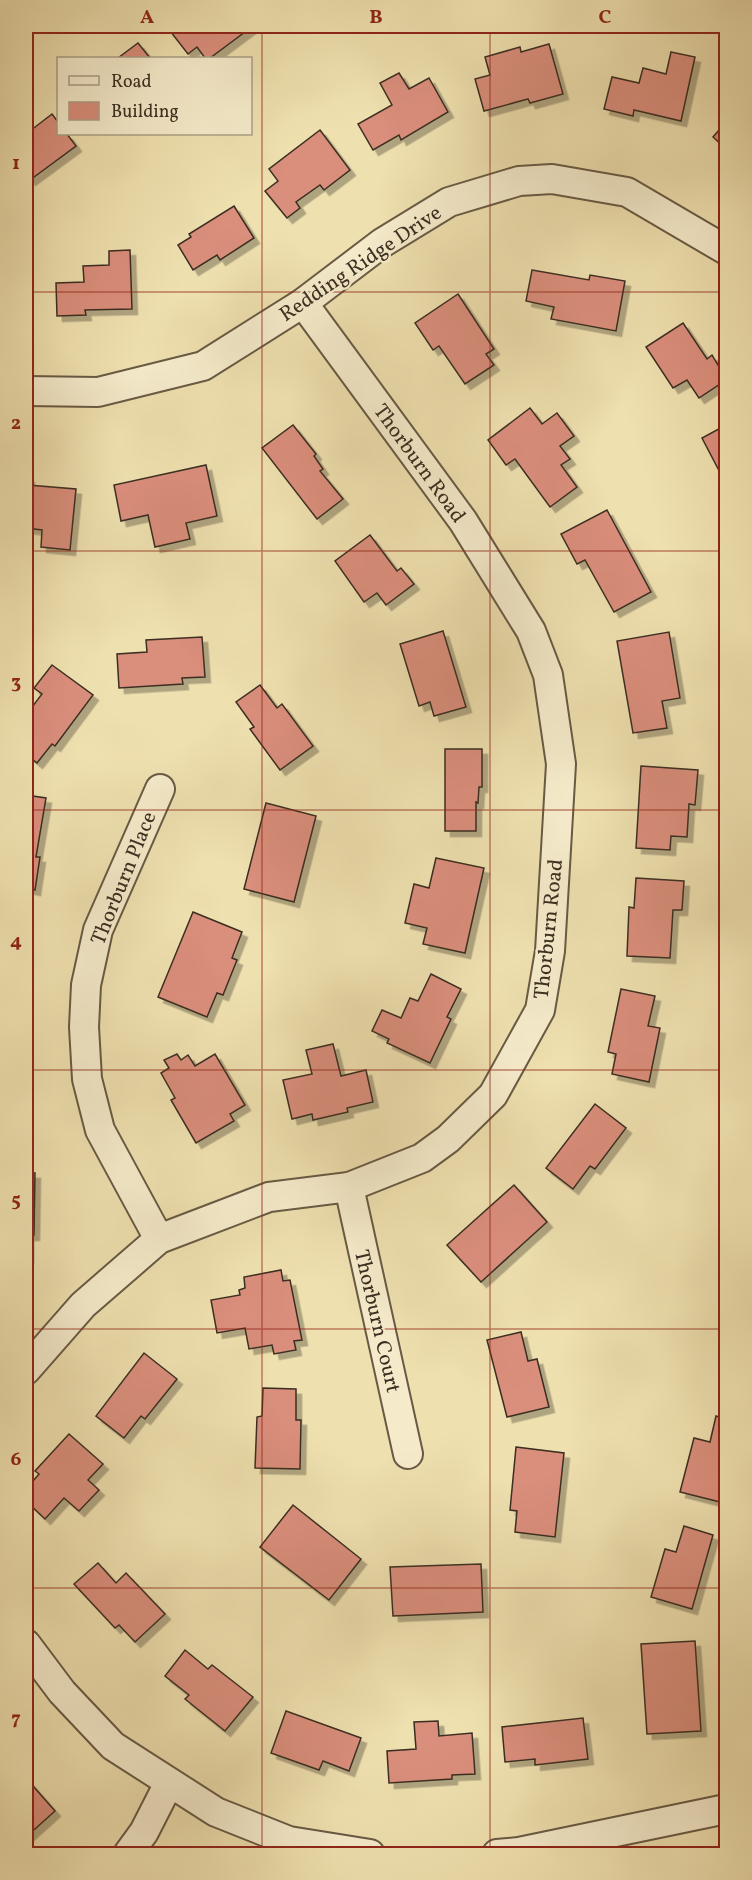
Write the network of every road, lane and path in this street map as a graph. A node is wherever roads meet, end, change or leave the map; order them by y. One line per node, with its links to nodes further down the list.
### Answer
1 (726, 250): 2 (street, Redding Ridge Drive)
2 (303, 303): 3 (street, Redding Ridge Drive); 5 (street, Thorburn Road)
3 (26, 392)
4 (160, 789): 6 (street, Thorburn Place)
5 (349, 1187): 6 (street, Thorburn Road); 8 (street, Thorburn Court)
6 (159, 1239): 7 (street, Thorburn Road)
7 (26, 1370)
8 (408, 1454)
9 (26, 1644): 10 (street)
10 (169, 1783): 12 (street); 13 (street)
11 (726, 1809): 14 (street)
12 (128, 1854)
13 (370, 1854)
14 (497, 1854)

